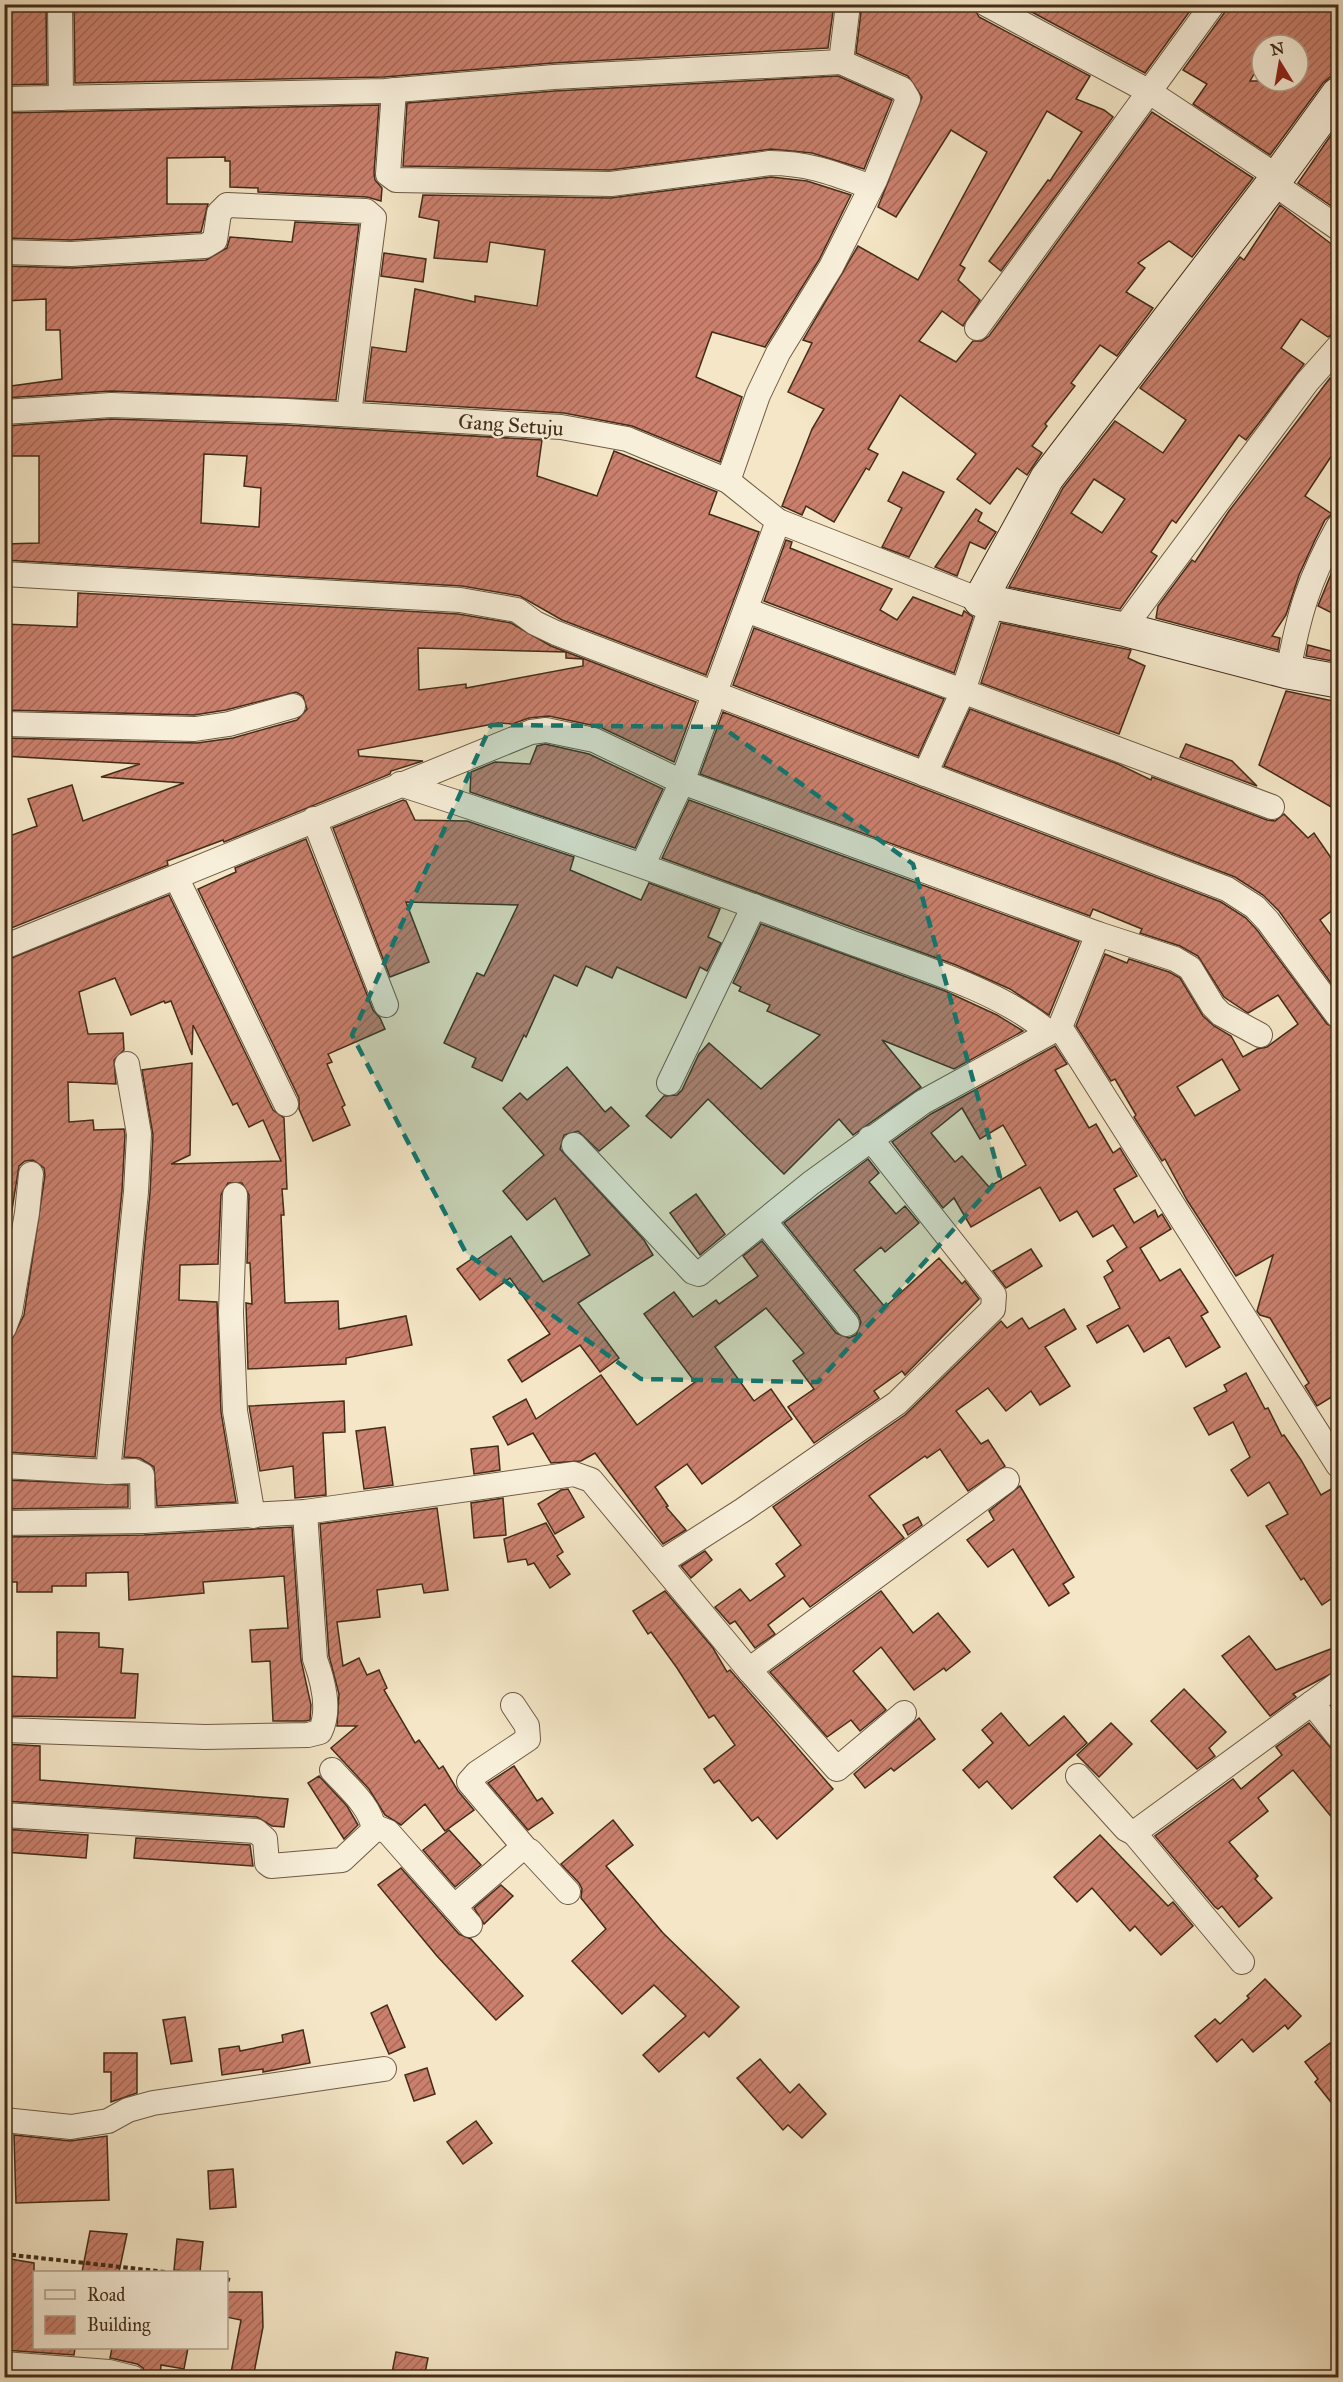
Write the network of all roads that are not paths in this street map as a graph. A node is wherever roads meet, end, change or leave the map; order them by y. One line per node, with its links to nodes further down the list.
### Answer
1 (60, 4): 9 (street)
2 (848, 4): 5 (street)
3 (986, 4): 7 (street)
4 (1213, 4): 7 (street)
5 (840, 62): 6 (street); 12 (street)
6 (394, 90): 9 (street); 12 (street)
7 (1148, 91): 11 (street); 15 (street)
8 (1338, 94): 11 (street)
9 (61, 98): 10 (street)
10 (4, 99)
11 (1276, 180): 13 (street); 23 (street)
12 (871, 187): 19 (street)
13 (1338, 228)
14 (4, 252): 18 (street)
15 (977, 328)
16 (1338, 347): 25 (street)
17 (4, 412): 18 (street, Gang Setuju)
18 (349, 414): 19 (street, Gang Setuju)
19 (728, 481): 20 (street, Gang Setuju)
20 (778, 521): 23 (street, Gang Setuju); 24 (street)
21 (1338, 527): 26 (street)
22 (4, 574): 29 (street)
23 (986, 600): 25 (street); 28 (street)
24 (747, 610): 28 (street); 29 (street)
25 (1123, 629): 26 (street)
26 (1288, 672): 27 (street)
27 (1338, 681)
28 (963, 691): 32 (street); 35 (street)
29 (714, 692): 32 (street); 33 (street)
30 (293, 706): 31 (street)
31 (4, 724)
32 (925, 774): 43 (street)
33 (682, 782): 34 (street); 37 (street); 40 (street)
34 (400, 784): 36 (street); 37 (street)
35 (1272, 807)
36 (314, 819): 38 (street); 42 (street)
37 (643, 864): 39 (street)
38 (176, 877): 41 (street); 48 (street)
39 (754, 906): 44 (street); 47 (street)
40 (1098, 934): 44 (street); 45 (street)
41 (4, 947)
42 (386, 1005)
43 (1338, 1016)
44 (1054, 1030): 49 (street); 56 (street)
45 (1260, 1035)
46 (127, 1064): 58 (street)
47 (669, 1083)
48 (286, 1104)
49 (870, 1138): 53 (street); 64 (street)
50 (574, 1145): 53 (street)
51 (31, 1174): 55 (street)
52 (235, 1195): 61 (street)
53 (765, 1222): 54 (street)
54 (847, 1324)
55 (4, 1328)
56 (1338, 1465)
57 (4, 1466): 58 (street)
58 (108, 1472): 62 (street)
59 (1007, 1480): 65 (street)
60 (305, 1512): 61 (street); 64 (street); 70 (street)
61 (253, 1516): 62 (street)
62 (143, 1521): 63 (street)
63 (4, 1523)
64 (660, 1563): 65 (street)
65 (749, 1670): 69 (street)
66 (1338, 1684): 67 (street)
67 (1312, 1703): 71 (street); 76 (street)
68 (513, 1705): 77 (street)
69 (904, 1713)
70 (4, 1730)
71 (1338, 1736)
72 (332, 1770): 75 (street)
73 (1078, 1776): 76 (street)
74 (4, 1815): 75 (street)
75 (374, 1826): 79 (street)
76 (1134, 1833): 81 (street)
77 (525, 1848): 78 (street); 79 (street)
78 (568, 1892)
79 (454, 1907): 80 (street)
80 (470, 1925)
81 (1242, 1962)
82 (384, 2069): 83 (street)
83 (4, 2120)
84 (4, 2364): 85 (street)
85 (133, 2378)

